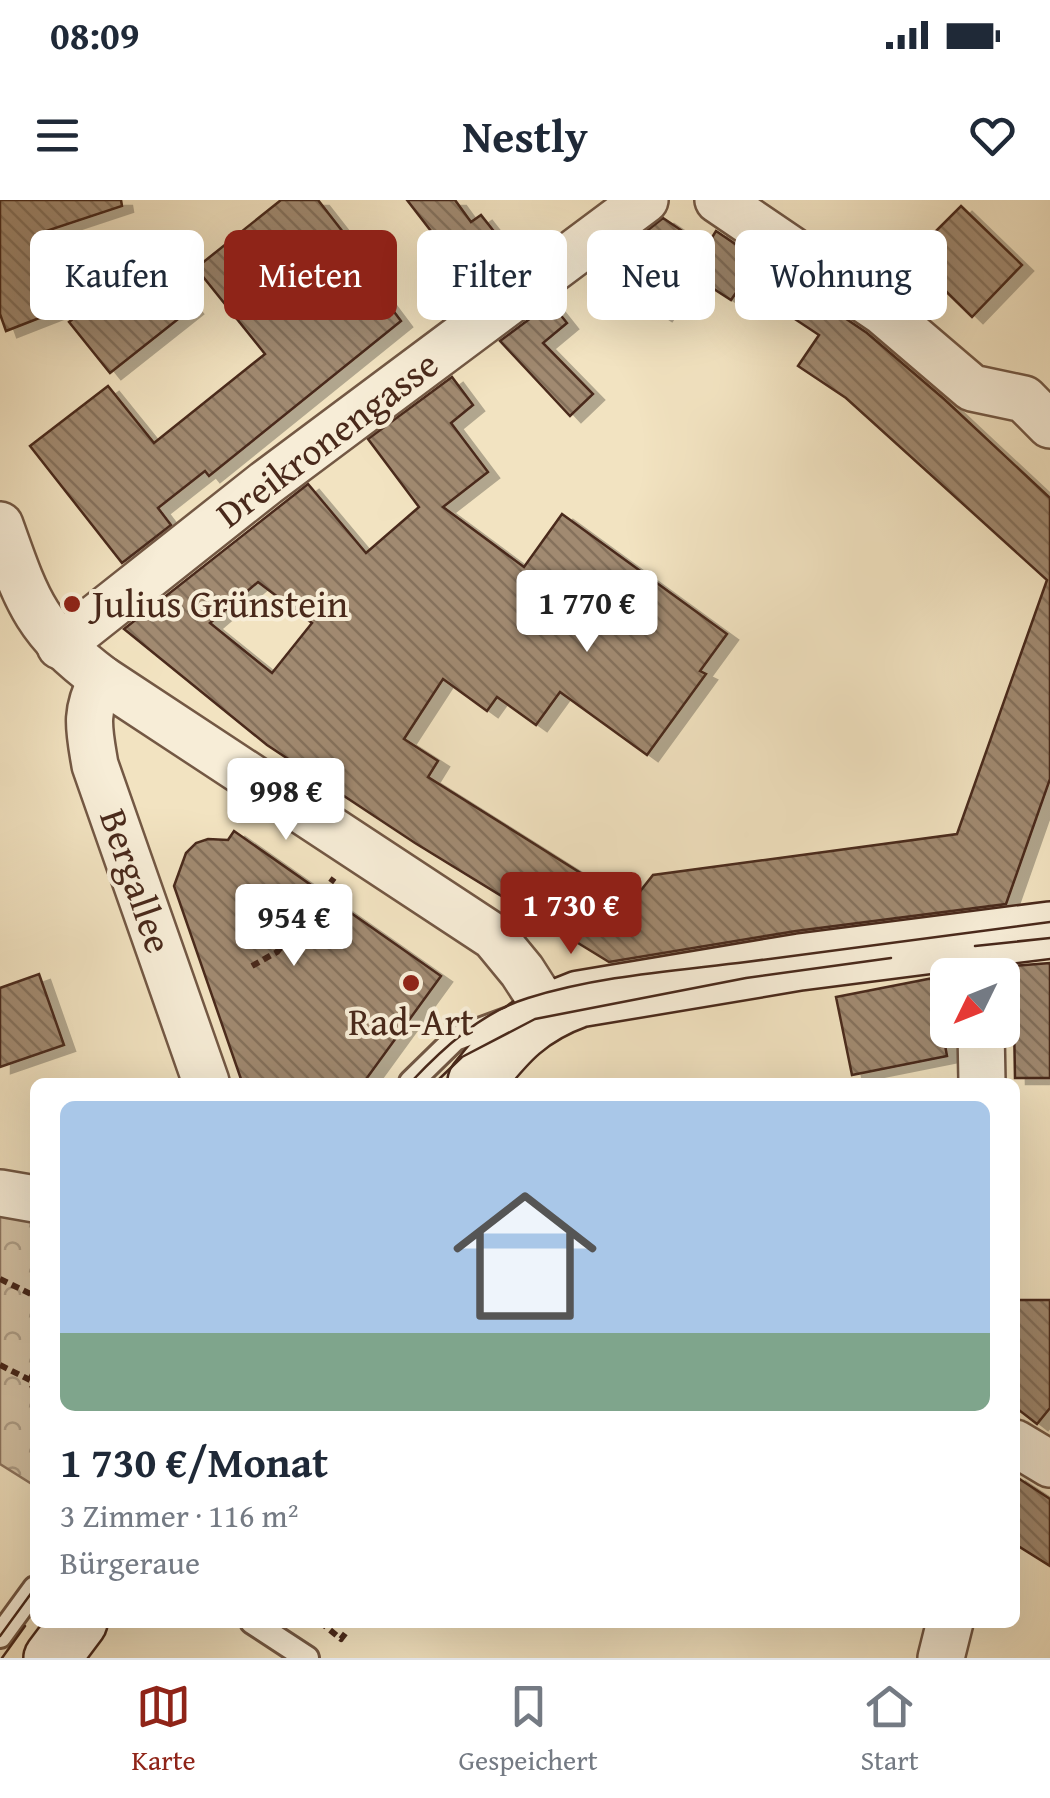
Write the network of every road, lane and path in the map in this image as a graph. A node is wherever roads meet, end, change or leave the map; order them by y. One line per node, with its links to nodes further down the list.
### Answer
1 (645, 200): 6 (street, Dreikronengasse)
2 (718, 200): 3 (street)
3 (1050, 424)
4 (0, 525): 5 (street)
5 (12, 599): 6 (street)
6 (60, 646): 7 (street)
7 (102, 679): 12 (street); 14 (street, Bergallee)
8 (1050, 930): 10 (street)
9 (291, 936): 11 (path)
10 (980, 956): 12 (street)
11 (252, 966)
12 (547, 1010): 15 (lane); 16 (street)
13 (981, 1048): 17 (street)
14 (205, 1078)
15 (415, 1078)
16 (479, 1078)
17 (982, 1078)
18 (0, 1193): 19 (street)
19 (30, 1198)
20 (0, 1278): 21 (path)
21 (30, 1293)
22 (0, 1365): 23 (path)
23 (30, 1380)
24 (1020, 1446): 25 (street)
25 (1050, 1464)
26 (30, 1595): 32 (lane)
27 (74, 1628): 33 (street)
28 (261, 1628): 34 (lane)
29 (328, 1628): 31 (path)
30 (948, 1628): 35 (street)
31 (348, 1630)
32 (0, 1636)
33 (52, 1658)
34 (307, 1658)
35 (941, 1658)

